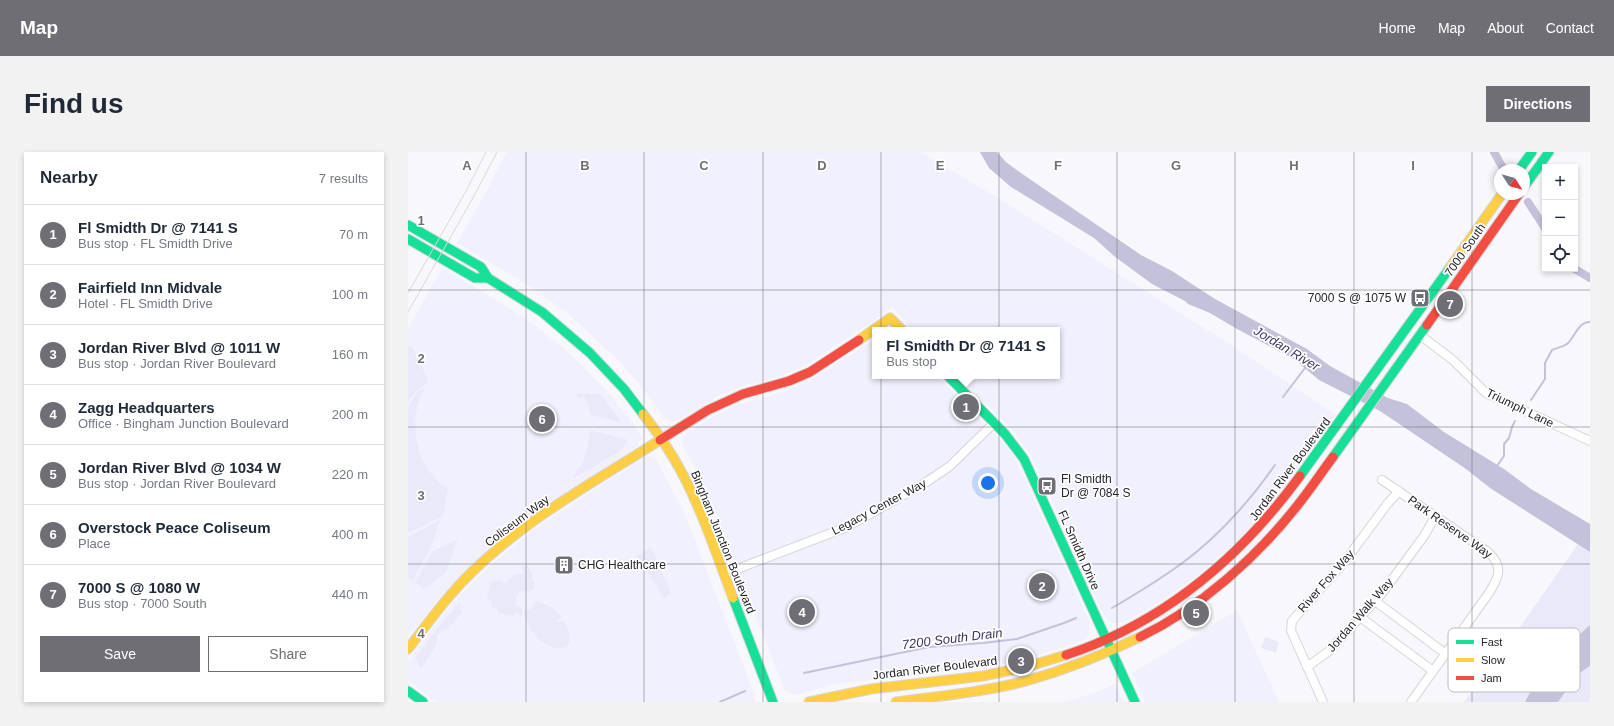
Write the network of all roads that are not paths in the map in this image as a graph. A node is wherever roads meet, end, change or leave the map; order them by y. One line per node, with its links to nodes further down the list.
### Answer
1 (1532, 152): 3 (main road)
2 (1549, 152): 4 (main road)
3 (1523, 164)
4 (1530, 179)
5 (1498, 200): 15 (main road, 7000 South)
6 (1515, 200): 13 (main road, 7000 South)
7 (408, 225): 9 (main road, Bingham Junction Boulevard)
8 (408, 239): 9 (main road, Bingham Junction Boulevard)
9 (488, 278): 18 (main road, Bingham Junction Boulevard)
10 (877, 327): 11 (main road, Coliseum Way)
11 (899, 327)
12 (872, 330): 18 (main road, Coliseum Way)
13 (1420, 335): 16 (main road, 7000 South); 19 (street, Triumph Lane)
14 (951, 379): 17 (main road, FL Smidth Drive)
15 (1362, 392): 27 (main road, Jordan River Boulevard)
16 (1375, 399): 27 (main road, Jordan River Boulevard)
17 (995, 422): 23 (street, Legacy Center Way); 27 (main road, FL Smidth Drive)
18 (662, 439): 23 (main road, Bingham Junction Boulevard); 28 (main road, Coliseum Way)
19 (1590, 441)
20 (1382, 480): 21 (street, Park Reserve Way)
21 (1399, 491): 22 (street, Park Reserve Way); 31 (street, River Fox Way)
22 (1436, 517): 24 (street, Jordan Walk Way); 26 (street, Park Reserve Way)
23 (724, 574): 35 (main road, Bingham Junction Boulevard)
24 (1375, 601): 25 (street, Jordan Walk Way); 30 (street)
25 (1360, 617): 31 (street, Jordan Walk Way); 32 (street)
26 (1464, 628)
27 (1108, 645): 36 (main road, Jordan River Boulevard); 37 (main road, Jordan River Boulevard); 38 (main road, FL Smidth Drive)
28 (408, 649)
29 (1448, 651): 30 (street, Park Reserve Way)
30 (1446, 654): 32 (street, Park Reserve Way)
31 (1307, 667): 39 (street, River Fox Way)
32 (1433, 672): 40 (street, Park Reserve Way)
33 (408, 691): 34 (main road)
34 (423, 702)
35 (773, 702)
36 (809, 702)
37 (896, 702)
38 (1135, 702)
39 (1323, 702)
40 (1411, 702)

